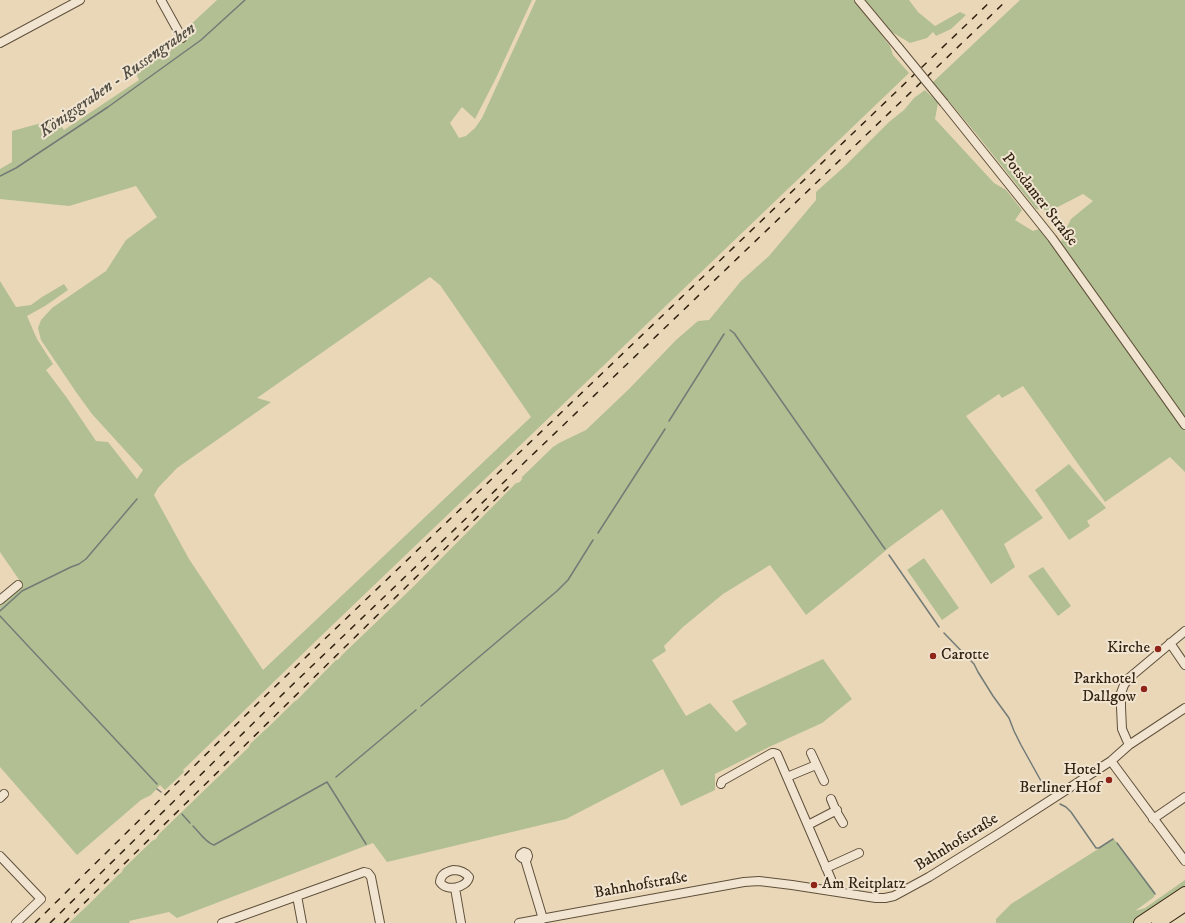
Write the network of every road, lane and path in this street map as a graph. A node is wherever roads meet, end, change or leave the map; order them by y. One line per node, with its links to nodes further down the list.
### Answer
1 (161, 0): 4 (street)
2 (859, 0): 6 (street, Potsdamer Straße, bridge)
3 (74, 1): 5 (street)
4 (182, 38)
5 (0, 43)
6 (1185, 425)
7 (18, 585): 8 (street)
8 (0, 600)
9 (1185, 632): 10 (street)
10 (1170, 644): 11 (street); 13 (street)
11 (1185, 665)
12 (1185, 708): 13 (street, Bahnhofstraße)
13 (1129, 745): 15 (street, Bahnhofstraße)
14 (811, 753): 16 (street)
15 (1111, 761): 23 (street); 32 (street, Bahnhofstraße)
16 (816, 765): 17 (street); 18 (street)
17 (788, 778): 19 (street); 25 (street)
18 (824, 781)
19 (721, 784)
20 (1185, 797): 23 (street)
21 (832, 799): 22 (street)
22 (836, 810): 24 (street); 25 (street)
23 (1153, 819): 29 (street)
24 (843, 824)
25 (808, 825): 30 (street)
26 (859, 853): 30 (street)
27 (0, 856): 37 (street)
28 (525, 860): 36 (street)
29 (1185, 861)
30 (826, 868): 32 (street)
31 (456, 888): 41 (street)
32 (830, 892): 36 (street, Bahnhofstraße)
33 (1185, 893): 43 (highway)
34 (297, 896): 38 (street); 39 (street); 40 (street)
35 (1185, 905): 44 (highway)
36 (543, 918): 42 (street, Bahnhofstraße)
37 (16, 923)
38 (222, 923)
39 (302, 923)
40 (380, 923)
41 (461, 923)
42 (519, 923)
43 (1140, 923)
44 (1158, 923)

